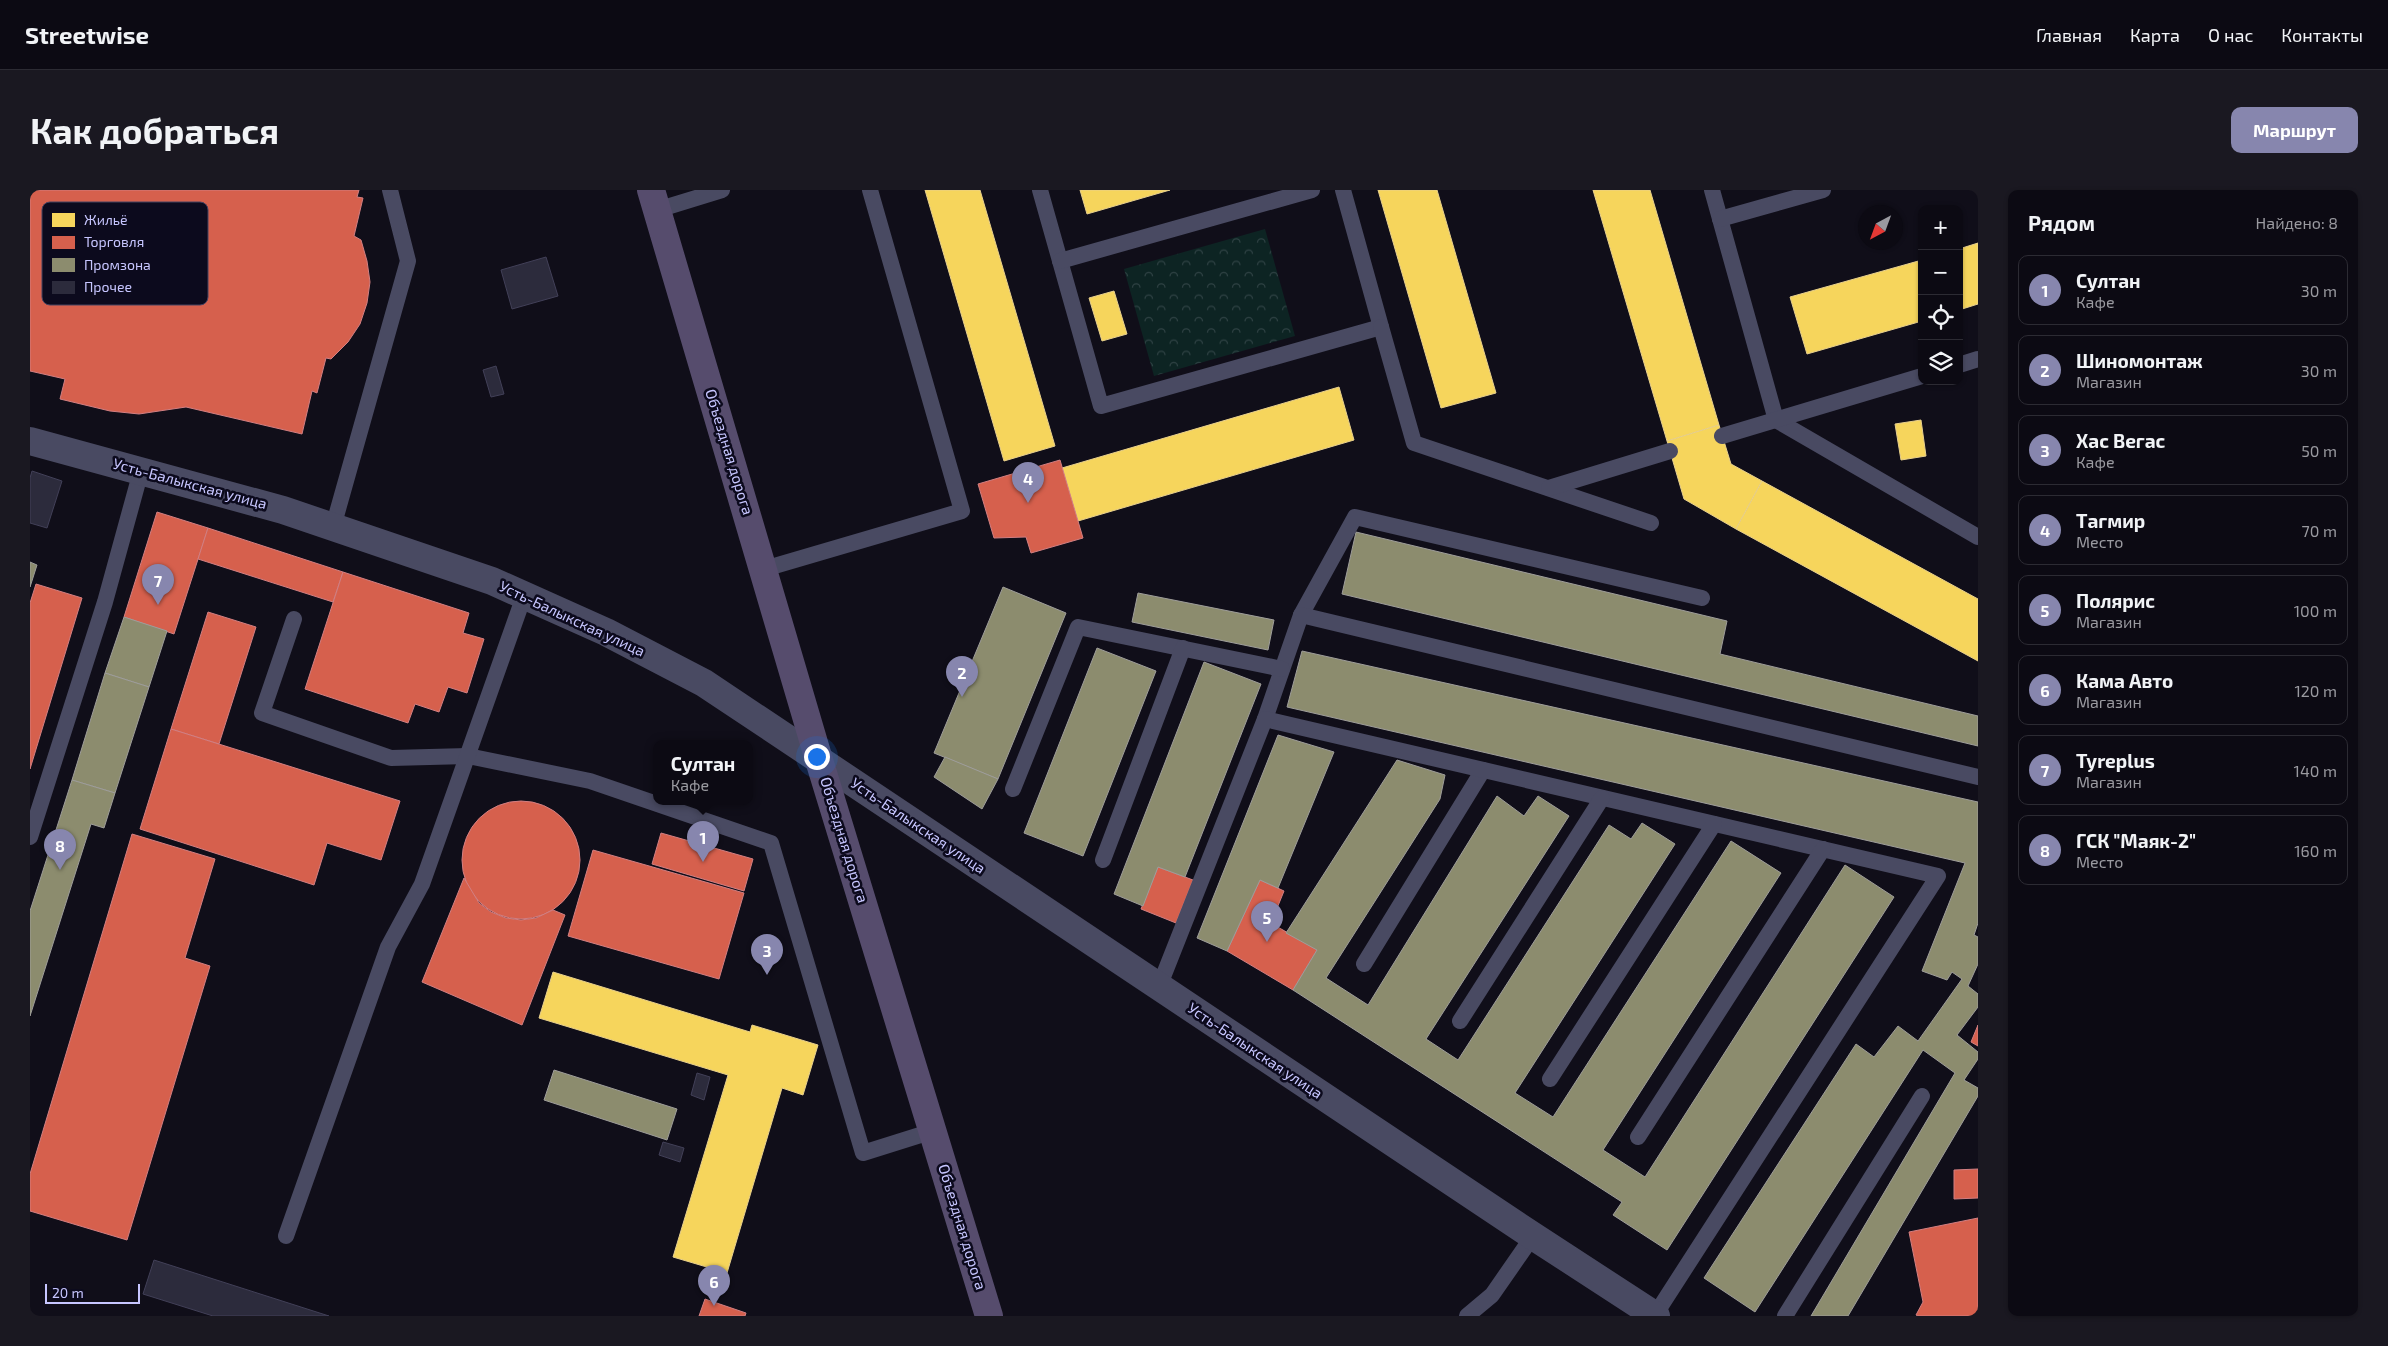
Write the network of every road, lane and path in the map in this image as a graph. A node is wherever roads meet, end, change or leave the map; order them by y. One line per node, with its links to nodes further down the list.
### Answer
1 (390, 190): 23 (lane)
2 (722, 190): 9 (lane)
3 (870, 190): 25 (lane)
4 (1040, 190): 11 (lane)
5 (1312, 190): 11 (lane)
6 (1343, 190): 12 (lane)
7 (1712, 190): 10 (lane)
8 (1824, 190): 10 (lane)
9 (654, 200): 25 (main road, Объездная дорога)
10 (1720, 220): 16 (lane)
11 (1060, 261): 12 (lane)
12 (1381, 327): 21 (lane)
13 (1978, 359): 14 (lane)
14 (1963, 363)
15 (1918, 377): 16 (lane)
16 (1776, 420): 17 (lane); 24 (lane)
17 (1722, 436)
18 (30, 441): 20 (street, Усть-Балыкская улица)
19 (1670, 451): 21 (lane)
20 (141, 471): 23 (street, Усть-Балыкская улица); 42 (lane)
21 (1549, 488): 22 (lane)
22 (1651, 522)
23 (333, 527): 26 (street, Усть-Балыкская улица)
24 (1978, 537)
25 (764, 568): 34 (main road, Объездная дорога)
26 (524, 596): 33 (lane); 34 (street, Усть-Балыкская улица)
27 (1702, 598): 28 (lane)
28 (1301, 615): 31 (lane); 36 (lane)
29 (294, 619): 33 (lane)
30 (1183, 648): 31 (lane); 37 (lane); 44 (lane)
31 (1282, 669): 32 (lane)
32 (1265, 719): 35 (lane); 46 (lane)
33 (468, 756): 39 (lane); 52 (lane)
34 (820, 760): 46 (street, Усть-Балыкская улица); 50 (main road, Объездная дорога)
35 (1484, 770): 38 (lane); 45 (lane)
36 (1978, 777)
37 (1014, 789)
38 (1602, 798): 41 (lane); 47 (lane)
39 (653, 803)
40 (659, 805): 50 (lane)
41 (1714, 824): 43 (lane); 48 (lane)
42 (30, 837)
43 (1823, 849): 51 (lane); 54 (lane)
44 (1103, 860)
45 (1364, 964)
46 (1159, 987): 53 (street, Усть-Балыкская улица)
47 (1460, 1021)
48 (1550, 1079)
49 (1922, 1096): 57 (lane)
50 (933, 1131): 55 (main road, Объездная дорога)
51 (1638, 1137)
52 (286, 1236)
53 (1533, 1236): 54 (street, Усть-Балыкская улица); 56 (lane)
54 (1656, 1315)
55 (989, 1316)
56 (1467, 1316)
57 (1785, 1316)

